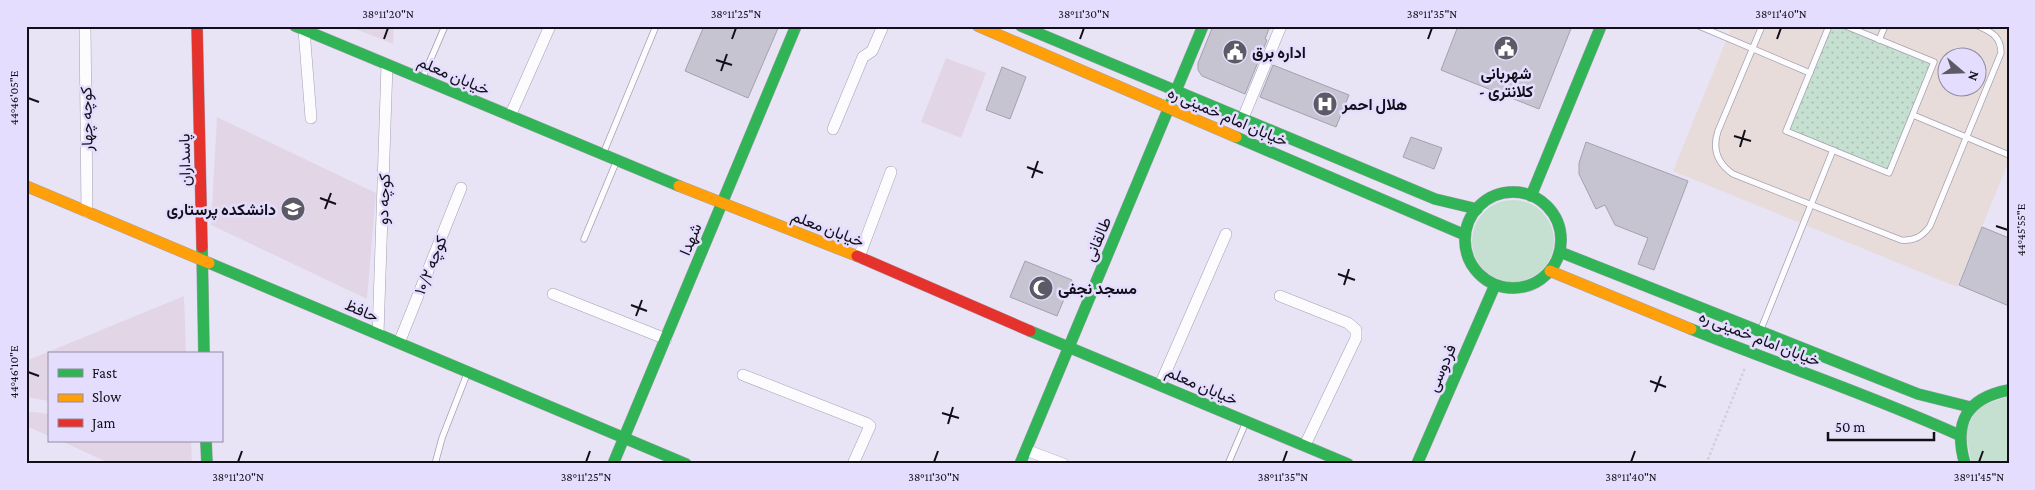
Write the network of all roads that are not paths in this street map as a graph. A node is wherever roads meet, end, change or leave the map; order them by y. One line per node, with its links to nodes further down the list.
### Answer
1 (85, 26): 44 (street, کوچه چهار)
2 (197, 26): 50 (main road, پاسداران)
3 (444, 26): 24 (lane)
4 (550, 26): 28 (street)
5 (656, 26): 34 (lane)
6 (796, 26): 41 (main road, شهدا)
7 (883, 26): 31 (street)
8 (978, 26): 26 (main road, خیابان امام خمینی ره)
9 (1021, 26): 25 (main road, خیابان امام خمینی ره)
10 (1203, 26): 25 (main road, طالقانی)
11 (1281, 26): 30 (street)
12 (1601, 26): 40 (main road)
13 (1699, 26): 21 (lane)
14 (1762, 26): 21 (lane)
15 (1829, 26): 23 (lane)
16 (1846, 26): 20 (lane)
17 (1885, 26): 20 (lane)
18 (1978, 26): 32 (lane)
19 (300, 28): 22 (main road, خیابان معلم); 29 (street)
20 (1879, 40): 27 (lane)
21 (1753, 48): 23 (lane); 42 (lane)
22 (387, 65): 24 (main road, خیابان معلم); 56 (street, کوچه دو)
23 (1810, 73): 33 (lane)
24 (422, 79): 28 (main road, خیابان معلم)
25 (1176, 91): 26 (main road, طالقانی); 30 (main road, خیابان امام خمینی ره)
26 (1169, 108): 46 (main road, خیابان امام خمینی ره); 59 (main road, طالقانی)
27 (1913, 115): 32 (lane); 33 (lane)
28 (510, 116): 34 (main road, خیابان معلم)
29 (310, 118)
30 (1243, 118): 43 (main road, خیابان امام خمینی ره)
31 (833, 128)
32 (1966, 137): 35 (lane); 42 (lane)
33 (1833, 150): 42 (lane)
34 (603, 154): 36 (main road, خیابان معلم)
35 (2009, 155)
36 (617, 160): 41 (main road, خیابان معلم); 47 (lane)
37 (891, 172): 49 (street)
38 (26, 186): 44 (main road, حافظ)
39 (461, 188): 58 (street, کوچه ۱۰/۲)
40 (1531, 196): 43 (main road); 48 (main road)
41 (722, 204): 49 (main road, خیابان معلم); 57 (main road, شهدا)
42 (1811, 204): 55 (lane)
43 (1477, 209): 46 (main road)
44 (87, 212): 50 (main road, حافظ)
45 (1226, 234): 63 (street)
46 (1465, 235): 52 (main road)
47 (584, 239)
48 (1560, 252): 51 (main road); 55 (main road, خیابان امام خمینی ره)
49 (859, 257): 59 (main road, خیابان معلم)
50 (202, 260): 56 (main road, حافظ); 60 (main road, پاسداران)
51 (1550, 271): 52 (main road); 67 (main road, خیابان امام خمینی ره)
52 (1495, 285): 81 (main road, فردوسی)
53 (553, 294): 57 (street)
54 (1280, 296): 70 (street)
55 (1760, 332): 65 (main road, خیابان امام خمینی ره)
56 (378, 334): 58 (main road, حافظ)
57 (666, 339): 68 (main road, شهدا)
58 (399, 343): 61 (main road, حافظ)
59 (1069, 348): 63 (main road, خیابان معلم); 71 (main road, طالقانی)
60 (204, 352)
61 (468, 372): 68 (main road, حافظ); 73 (lane)
62 (743, 375): 76 (street)
63 (1160, 385): 66 (main road, خیابان معلم)
64 (2009, 390): 65 (main road)
65 (1970, 407): 67 (main road)
66 (1246, 422): 70 (main road, خیابان معلم); 79 (lane)
67 (1958, 435): 82 (main road)
68 (624, 438): 74 (main road, شهدا); 75 (main road, حافظ)
69 (206, 442): 72 (main road)
70 (1305, 445): 80 (main road, خیابان معلم)
71 (1026, 450): 77 (main road, طالقانی); 78 (street)
72 (207, 464)
73 (436, 464)
74 (613, 464)
75 (686, 464)
76 (853, 464)
77 (1020, 464)
78 (1063, 464)
79 (1228, 464)
80 (1348, 464)
81 (1417, 464)
82 (1965, 464)

